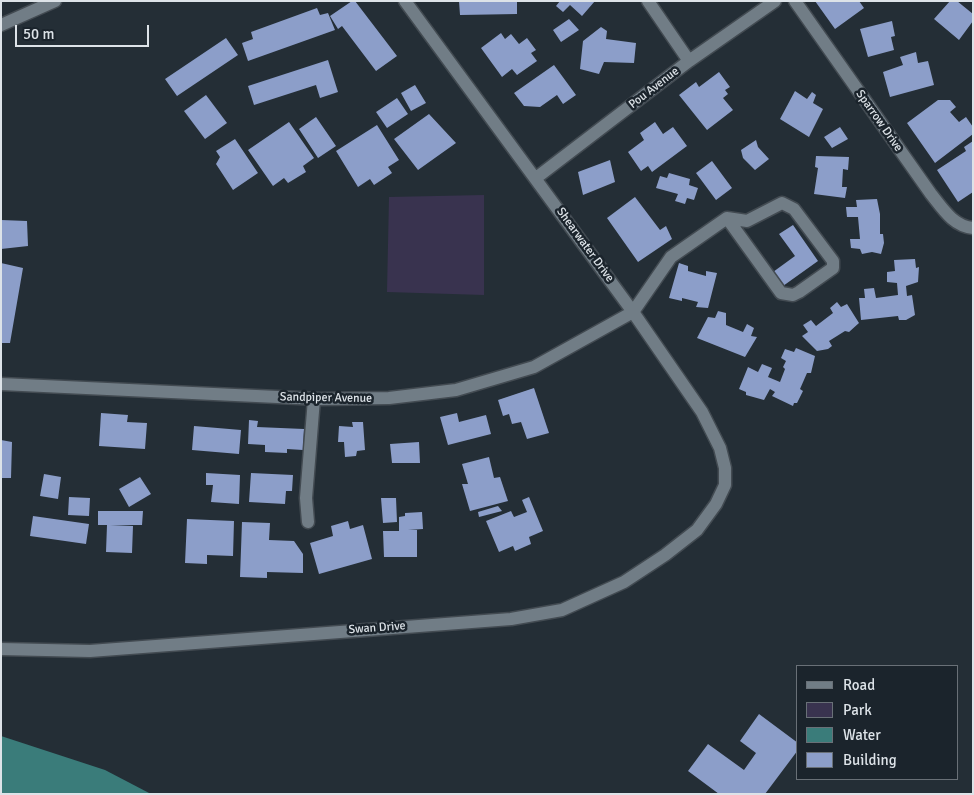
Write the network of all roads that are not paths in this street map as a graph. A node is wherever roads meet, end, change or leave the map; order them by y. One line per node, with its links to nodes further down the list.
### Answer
1 (55, 1): 6 (street)
2 (405, 1): 8 (street, Shearwater Drive)
3 (648, 1): 7 (street)
4 (775, 1): 7 (street, Pou Avenue)
5 (795, 1): 10 (street, Sparrow Drive)
6 (1, 25)
7 (689, 60): 8 (street, Pou Avenue)
8 (536, 178): 11 (street, Shearwater Drive)
9 (727, 218): 9 (street); 11 (street)
10 (973, 228)
11 (633, 312): 13 (street, Sandpiper Avenue); 14 (street, Shearwater Drive)
12 (1, 384): 13 (street, Sandpiper Avenue)
13 (314, 399): 15 (street)
14 (716, 504): 16 (street, Swan Drive)
15 (308, 522)
16 (1, 649)

